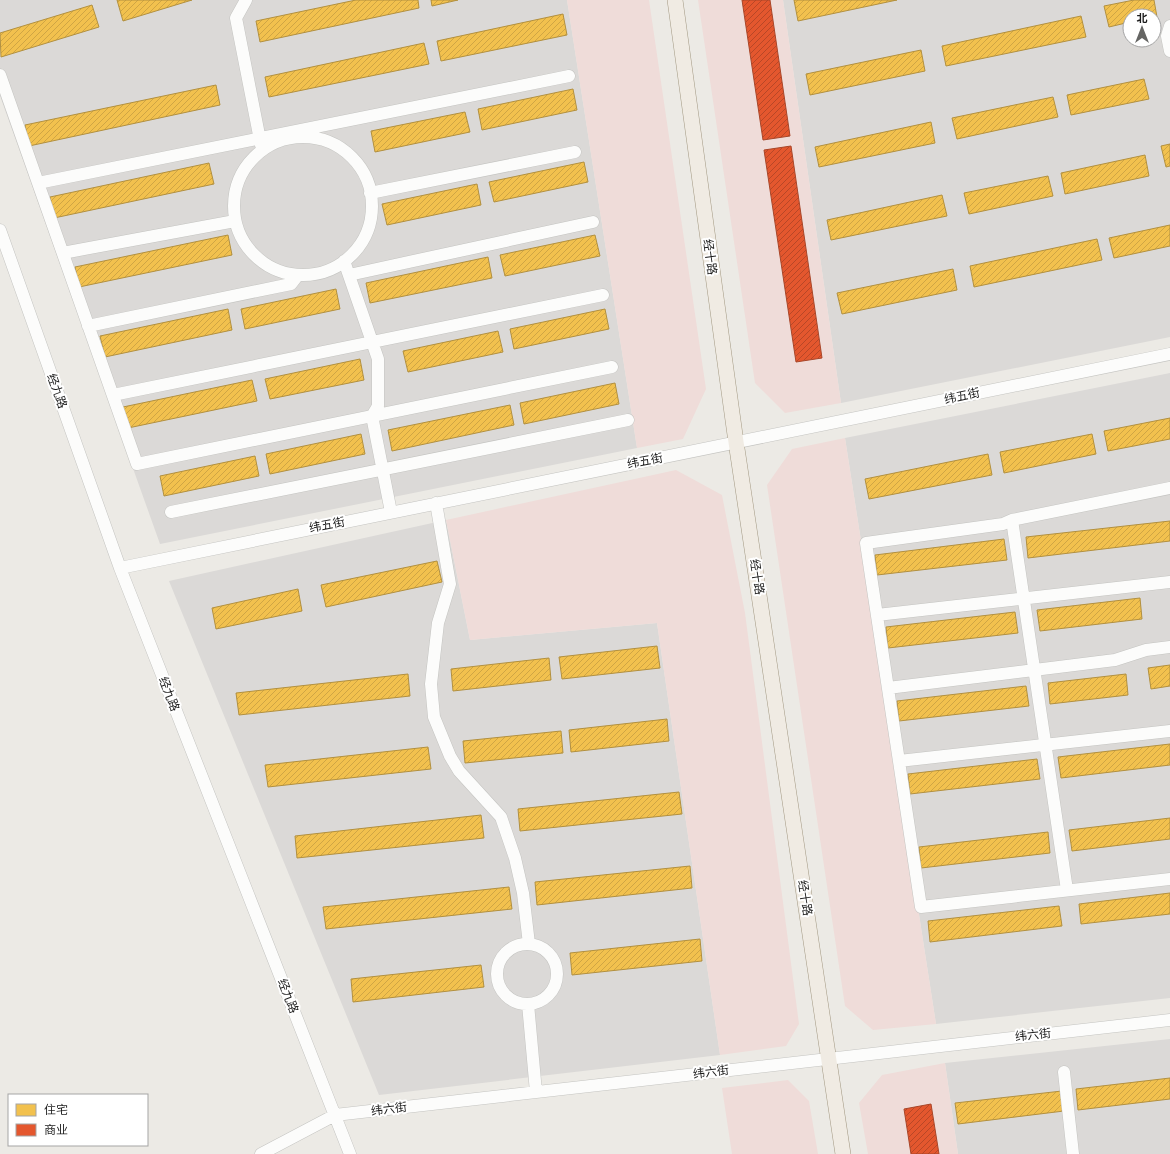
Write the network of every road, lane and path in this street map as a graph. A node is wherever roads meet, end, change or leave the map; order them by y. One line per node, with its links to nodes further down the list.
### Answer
1 (246, 0): 7 (street)
2 (675, 0): 27 (main road, 经十路)
3 (1170, 26): 4 (street)
4 (1170, 51)
5 (0, 75): 10 (street)
6 (569, 76): 7 (street)
7 (259, 138): 8 (street); 10 (street)
8 (263, 150): 11 (street); 12 (street)
9 (576, 152): 11 (street)
10 (38, 183): 20 (street)
11 (370, 193): 16 (street)
12 (235, 220): 15 (street); 18 (street)
13 (593, 222): 17 (street)
14 (0, 230): 34 (street, 经九路)
15 (68, 252)
16 (344, 260): 17 (street); 18 (street)
17 (349, 274): 21 (street)
18 (298, 275): 20 (street)
19 (603, 295): 21 (street)
20 (88, 326): 24 (street)
21 (372, 342): 24 (street); 25 (street)
22 (1170, 354): 27 (street, 纬五街)
23 (612, 367): 25 (street)
24 (113, 395): 25 (street)
25 (372, 416): 28 (street)
26 (628, 420): 28 (street)
27 (736, 442): 30 (street, 纬五街); 46 (main road, 经十路)
28 (382, 470): 31 (street); 32 (street)
29 (1170, 488): 33 (street)
30 (436, 503): 32 (street, 纬五街); 43 (street)
31 (171, 512)
32 (391, 512): 34 (street, 纬五街)
33 (1012, 520): 36 (street); 42 (street)
34 (120, 568): 49 (street, 经九路)
35 (1170, 582): 36 (street)
36 (877, 615): 38 (street)
37 (1170, 647): 38 (street)
38 (888, 688): 40 (street)
39 (1170, 731): 40 (street)
40 (899, 762): 42 (street)
41 (1170, 879): 42 (street)
42 (1068, 890)
43 (529, 944): 44 (street); 44 (street)
44 (528, 1004): 48 (street)
45 (1170, 1020): 46 (street, 纬六街)
46 (829, 1058): 48 (street, 纬六街); 52 (main road, 经十路)
47 (1064, 1072): 53 (street)
48 (536, 1092): 49 (street, 纬六街)
49 (335, 1115): 50 (street, 纬六街); 51 (street, 经九路)
50 (261, 1154)
51 (350, 1154)
52 (843, 1154)
53 (1073, 1154)

